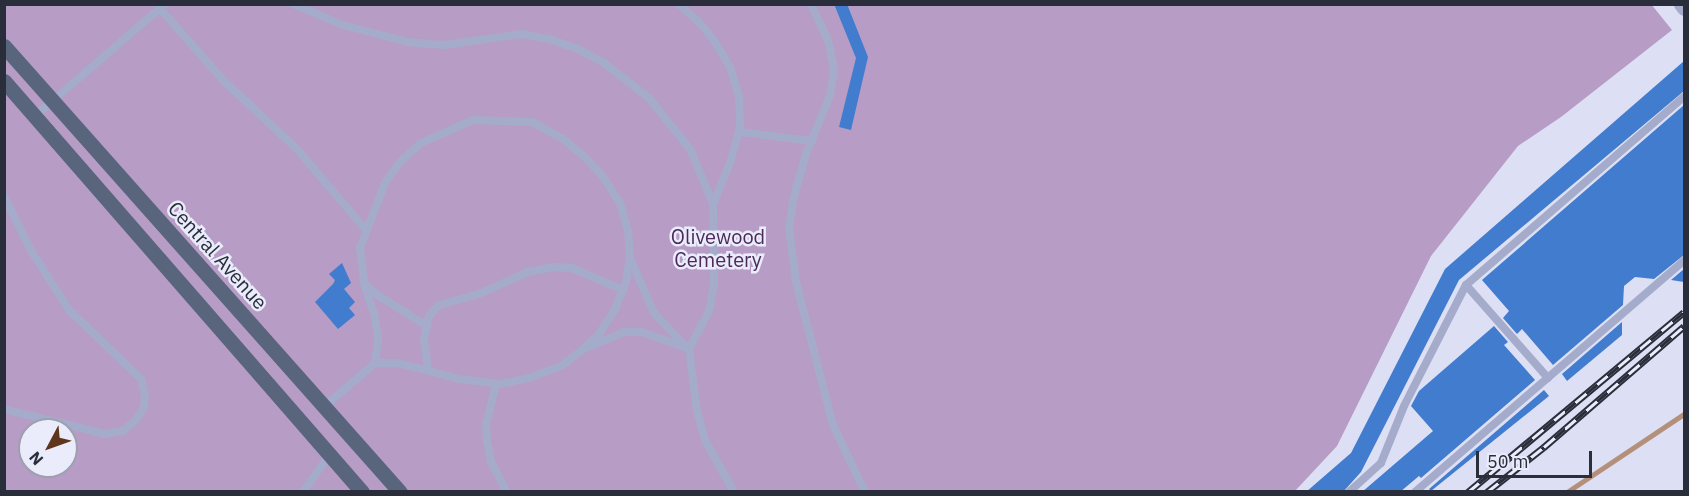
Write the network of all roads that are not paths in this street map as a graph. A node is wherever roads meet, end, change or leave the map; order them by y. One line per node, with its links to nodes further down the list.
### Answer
1 (293, 4): 15 (lane)
2 (679, 4): 12 (lane)
3 (811, 4): 13 (lane)
4 (1682, 4): 6 (street)
5 (160, 6): 10 (lane); 16 (lane)
6 (1684, 8)
7 (4, 46): 10 (main road, Central Avenue)
8 (4, 81): 11 (main road)
9 (1684, 97): 20 (lane)
10 (53, 101): 11 (lane); 29 (main road, Central Avenue)
11 (36, 115): 31 (main road)
12 (739, 132): 13 (lane); 15 (lane)
13 (812, 141): 37 (lane)
14 (4, 196): 30 (lane)
15 (713, 204): 23 (lane)
16 (366, 230): 17 (lane); 19 (lane)
17 (630, 258): 21 (lane); 23 (lane)
18 (1684, 261): 27 (lane)
19 (364, 283): 22 (lane); 25 (lane)
20 (1466, 285): 27 (lane); 38 (lane)
21 (623, 290): 22 (lane); 24 (lane)
22 (427, 326): 26 (lane)
23 (689, 349): 24 (lane); 36 (lane)
24 (581, 351): 28 (lane)
25 (375, 363): 26 (lane); 29 (lane)
26 (428, 369): 28 (lane)
27 (1548, 378): 39 (lane)
28 (496, 384): 35 (lane)
29 (325, 406): 34 (main road, Central Avenue)
30 (4, 409)
31 (330, 454): 32 (lane); 33 (main road)
32 (303, 492)
33 (362, 492)
34 (400, 492)
35 (507, 492)
36 (734, 492)
37 (864, 492)
38 (1349, 492)
39 (1415, 492)

